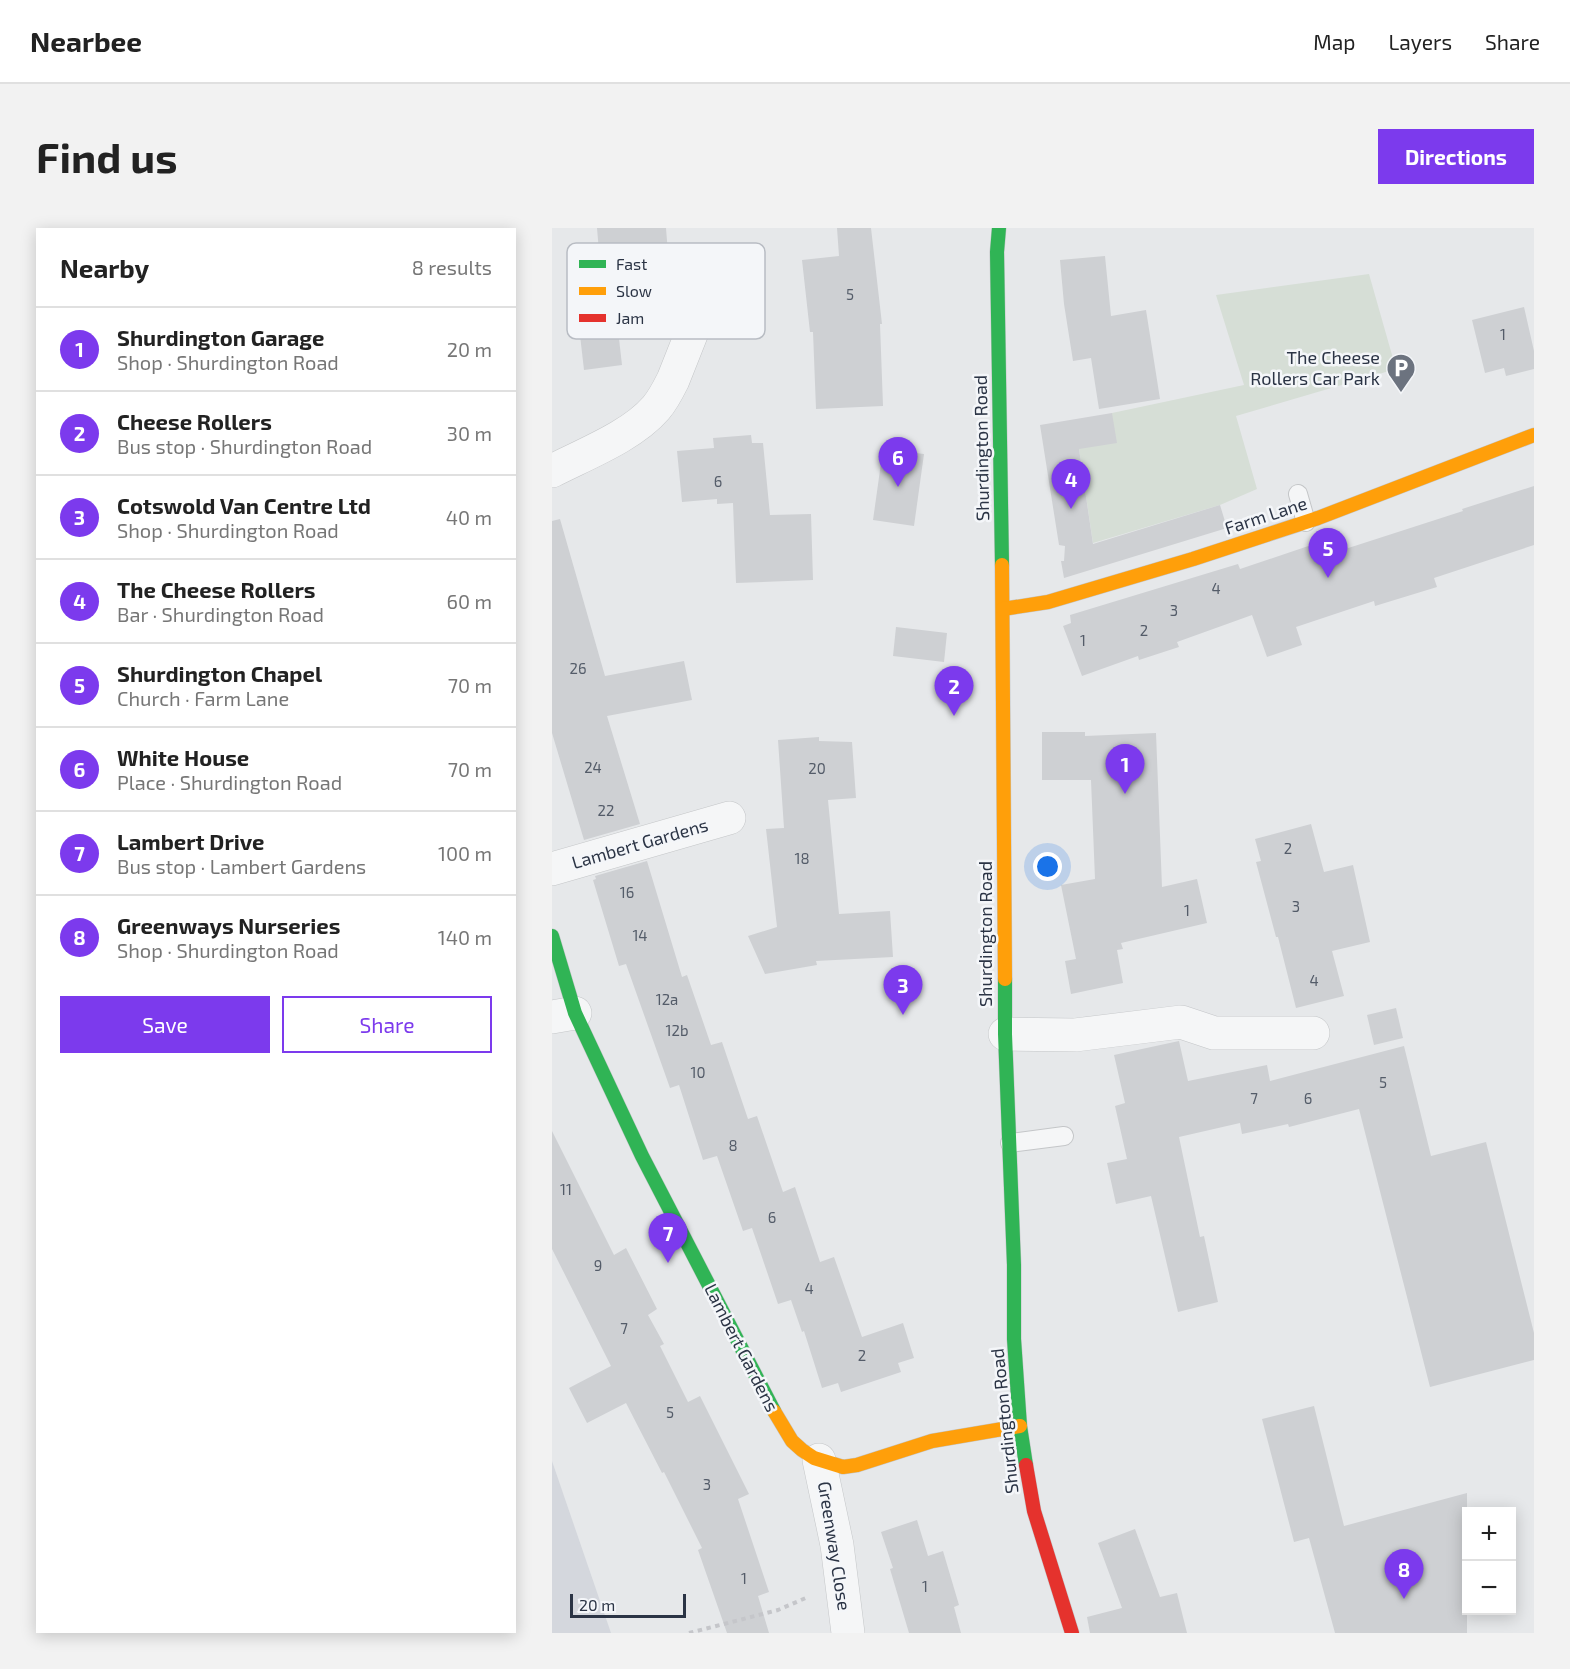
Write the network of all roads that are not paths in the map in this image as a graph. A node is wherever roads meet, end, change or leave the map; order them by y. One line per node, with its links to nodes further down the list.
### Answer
1 (999, 228): 7 (main road, Shurdington Road)
2 (689, 339): 4 (street)
3 (1534, 435): 6 (main road, Farm Lane)
4 (552, 471)
5 (1298, 494): 6 (lane)
6 (1306, 522): 7 (main road, Farm Lane)
7 (1003, 609): 13 (main road, Shurdington Road)
8 (729, 818): 9 (street, Lambert Gardens)
9 (552, 869)
10 (552, 936): 11 (main road, Lambert Gardens)
11 (564, 1015): 17 (main road, Lambert Gardens)
12 (1313, 1033): 13 (street)
13 (1005, 1034): 15 (main road, Shurdington Road)
14 (1064, 1136): 15 (lane)
15 (1010, 1143): 16 (main road, Shurdington Road)
16 (1020, 1426): 17 (main road, Lambert Gardens); 19 (main road, Shurdington Road)
17 (819, 1460): 18 (street, Greenway Close)
18 (848, 1633)
19 (1072, 1633)

